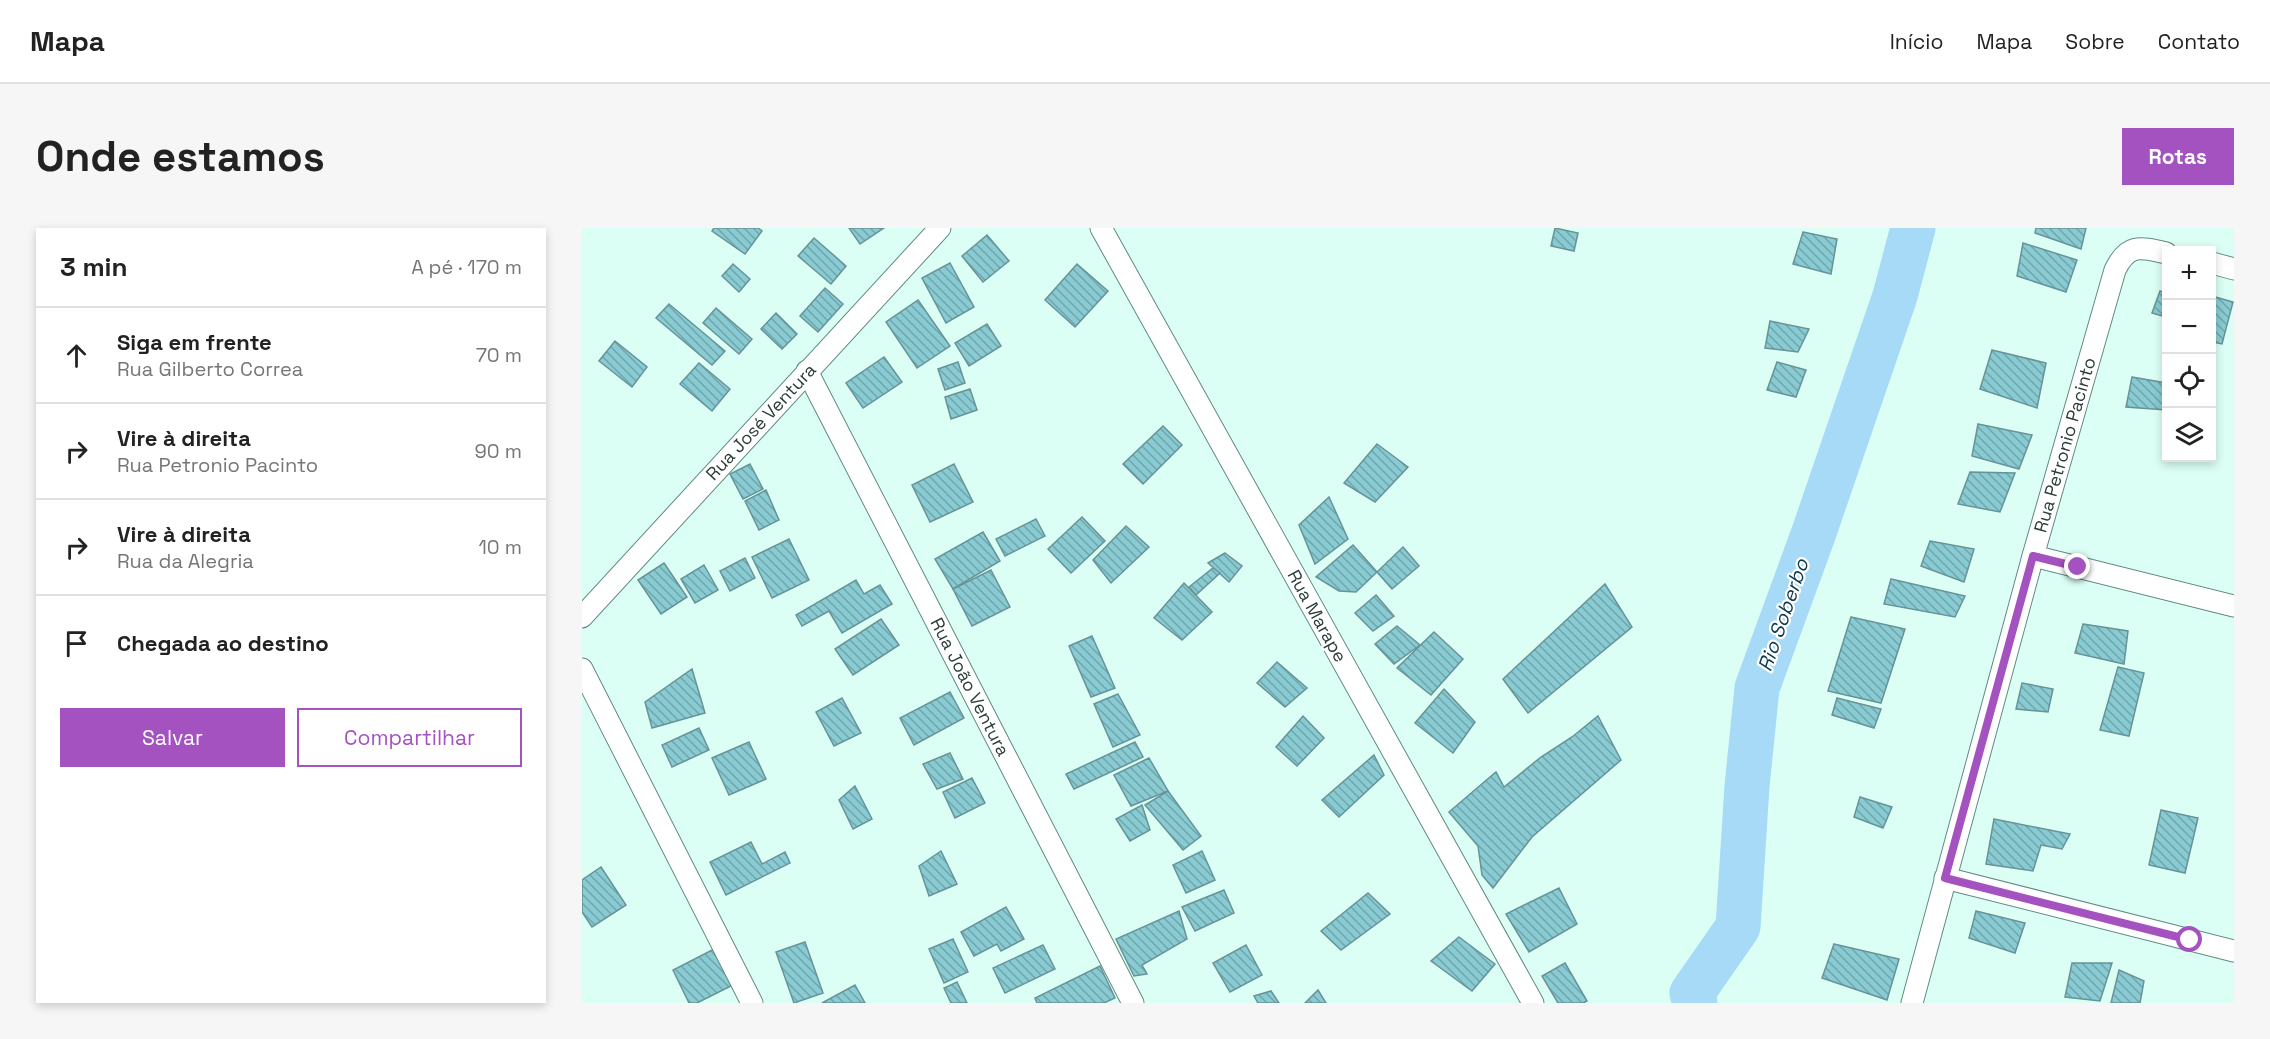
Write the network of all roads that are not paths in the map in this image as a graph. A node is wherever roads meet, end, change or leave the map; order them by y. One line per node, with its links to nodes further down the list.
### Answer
1 (940, 228): 6 (street, Rua José Ventura)
2 (1101, 228): 15 (street, Rua Marape)
3 (2162, 252): 7 (street, Rua Petronio Pacinto)
4 (2216, 264): 5 (street)
5 (2234, 269)
6 (807, 371): 9 (street, Rua José Ventura); 14 (street, Rua João Ventura)
7 (2033, 556): 8 (street); 11 (street, Rua Petronio Pacinto)
8 (2234, 606)
9 (582, 616)
10 (582, 669): 13 (street)
11 (1945, 878): 12 (street); 16 (street, Rua Petronio Pacinto)
12 (2234, 951)
13 (752, 1003)
14 (1133, 1003)
15 (1533, 1003)
16 (1912, 1003)

